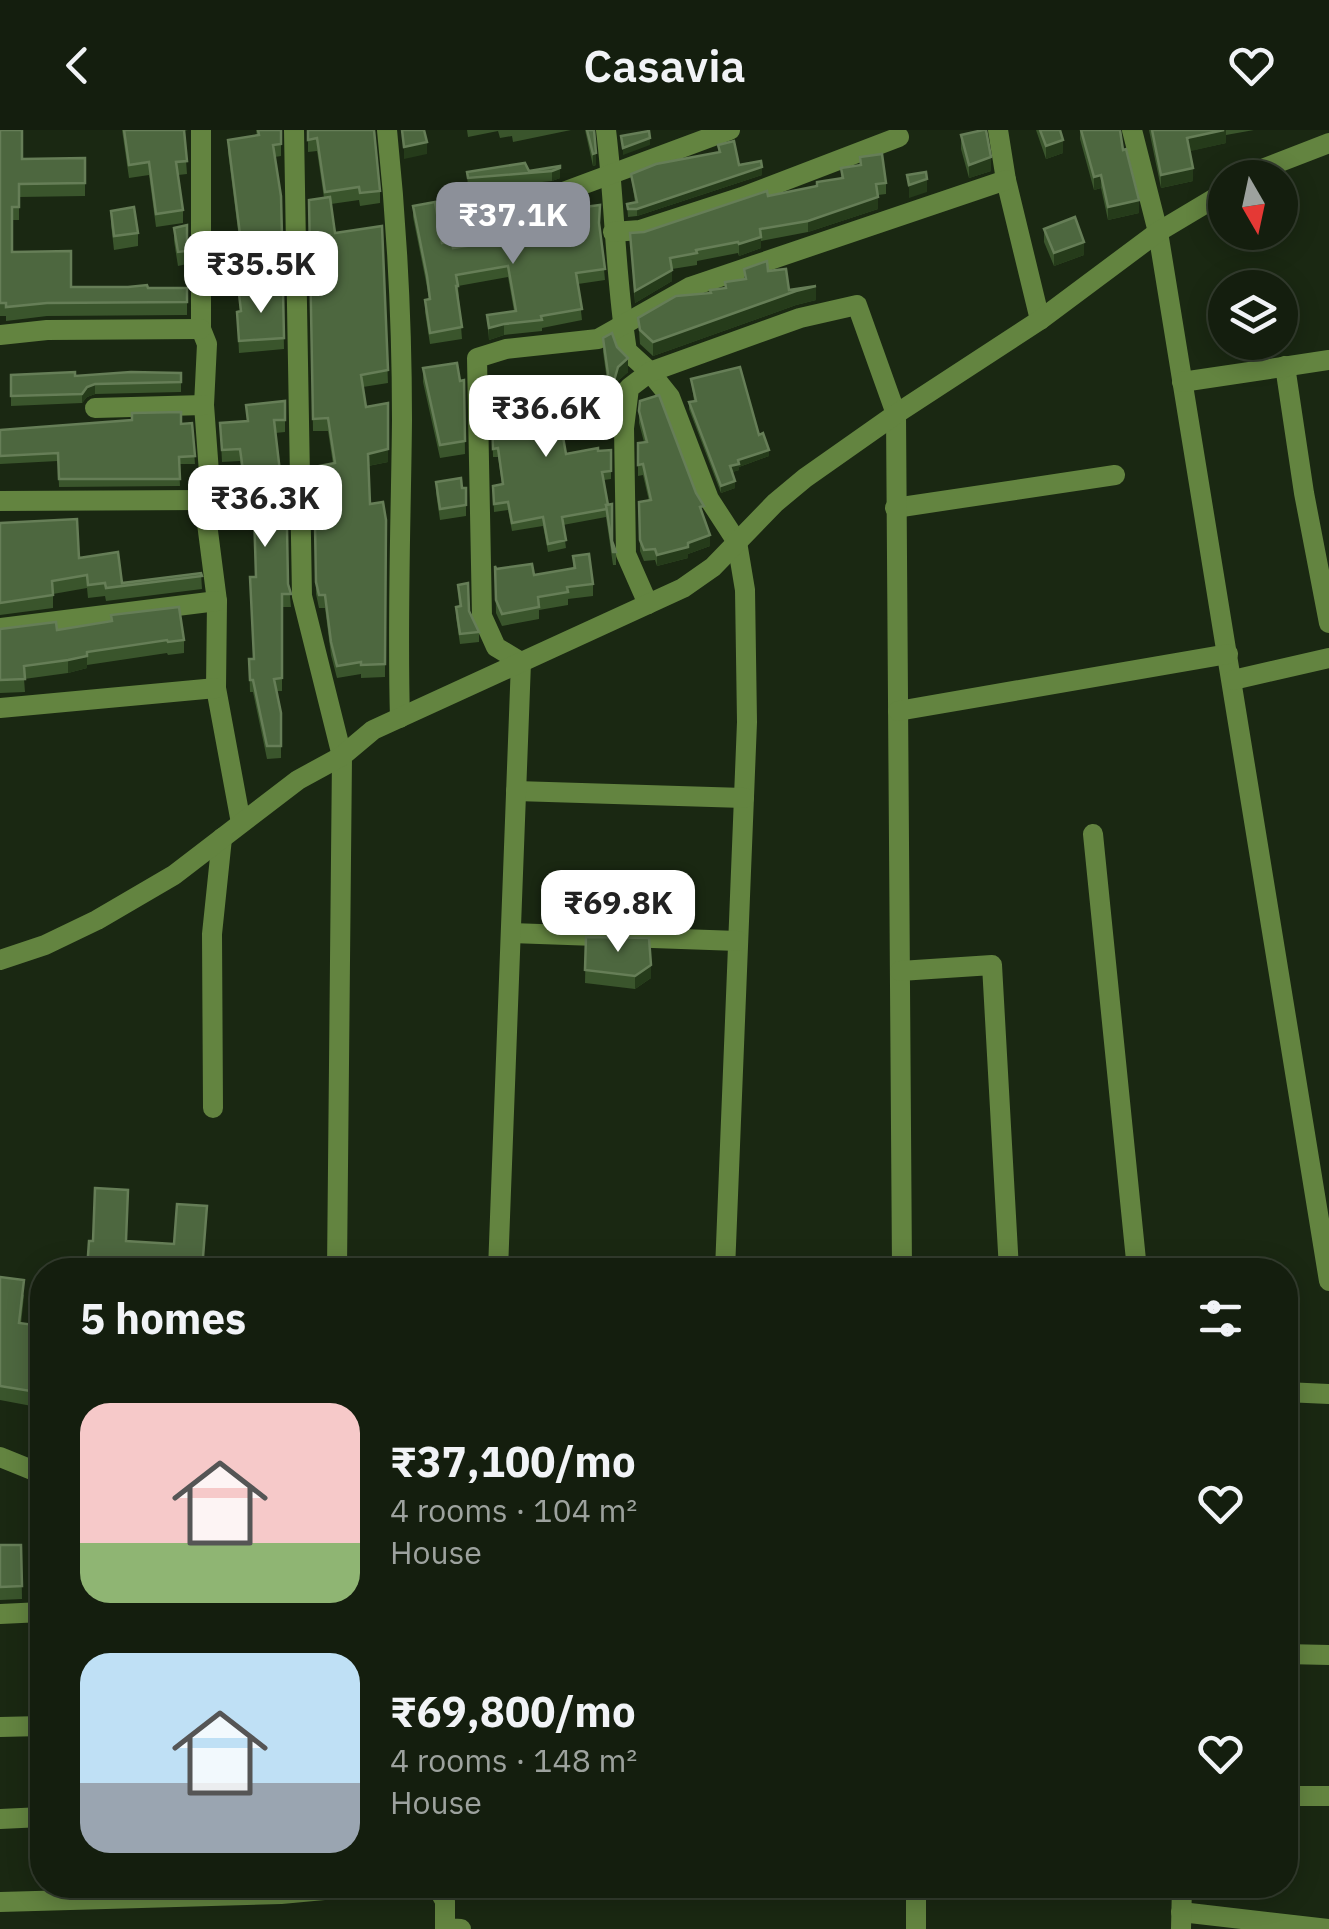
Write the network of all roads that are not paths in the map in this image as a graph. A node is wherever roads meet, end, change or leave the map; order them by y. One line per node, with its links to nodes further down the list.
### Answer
1 (202, 130): 19 (street)
2 (294, 130): 45 (street)
3 (388, 130): 44 (street)
4 (606, 130): 11 (street)
5 (730, 130): 11 (street)
6 (998, 130): 12 (street)
7 (1132, 130): 16 (street)
8 (899, 137): 15 (street)
9 (1329, 142): 10 (street)
10 (1284, 160)
11 (612, 175): 14 (street); 15 (street)
12 (1006, 180): 17 (street); 18 (street)
13 (1208, 202): 16 (street)
14 (460, 203)
15 (613, 232): 18 (street)
16 (1158, 232): 17 (street); 24 (street)
17 (1040, 320): 27 (street)
18 (622, 325): 23 (street); 39 (street)
19 (201, 329): 20 (street); 25 (street)
20 (0, 335)
21 (1329, 360): 22 (street)
22 (1285, 366): 24 (street); 35 (street)
23 (650, 372): 27 (street); 32 (street); 34 (street)
24 (1182, 382): 37 (street)
25 (204, 405): 26 (street); 29 (street)
26 (95, 408)
27 (896, 414): 31 (street); 32 (street)
28 (1115, 475): 31 (street)
29 (204, 500): 30 (street); 33 (street)
30 (0, 501)
31 (895, 508): 43 (street)
32 (737, 542): 34 (street); 47 (street)
33 (217, 601): 36 (street); 41 (street)
34 (648, 604): 39 (street)
35 (1329, 623)
36 (0, 628)
37 (1228, 654): 40 (street); 43 (street)
38 (1329, 658): 40 (street)
39 (522, 662): 44 (street); 46 (street)
40 (1233, 680): 62 (street)
41 (216, 688): 42 (street); 48 (street)
42 (0, 708)
43 (898, 710): 54 (street)
44 (400, 718): 45 (street)
45 (342, 756): 48 (street); 56 (street)
46 (516, 790): 47 (street); 51 (street)
47 (744, 798): 52 (street)
48 (241, 824): 50 (street)
49 (1093, 834): 61 (street)
50 (222, 838): 53 (street); 55 (street)
51 (511, 933): 52 (street); 57 (street)
52 (738, 942): 58 (street)
53 (0, 960)
54 (900, 970): 59 (street); 60 (street)
55 (213, 1108)
56 (337, 1258)
57 (498, 1258)
58 (725, 1258)
59 (902, 1258)
60 (1008, 1258)
61 (1136, 1258)
62 (1329, 1281)
63 (1298, 1393): 64 (street)
64 (1329, 1394)
65 (0, 1457): 66 (street)
66 (30, 1469)
67 (30, 1613): 68 (street)
68 (0, 1614)
69 (1298, 1654): 70 (street)
70 (1329, 1655)
71 (30, 1726): 72 (street)
72 (0, 1727)
73 (1298, 1796): 74 (street)
74 (1329, 1796)
75 (30, 1818): 76 (street)
76 (0, 1820)
77 (140, 1898): 80 (street)
78 (443, 1898): 82 (street)
79 (916, 1898): 83 (street)
80 (0, 1902)
81 (1181, 1920): 84 (street)
82 (450, 1929)
83 (916, 1929)
84 (1328, 1929)

